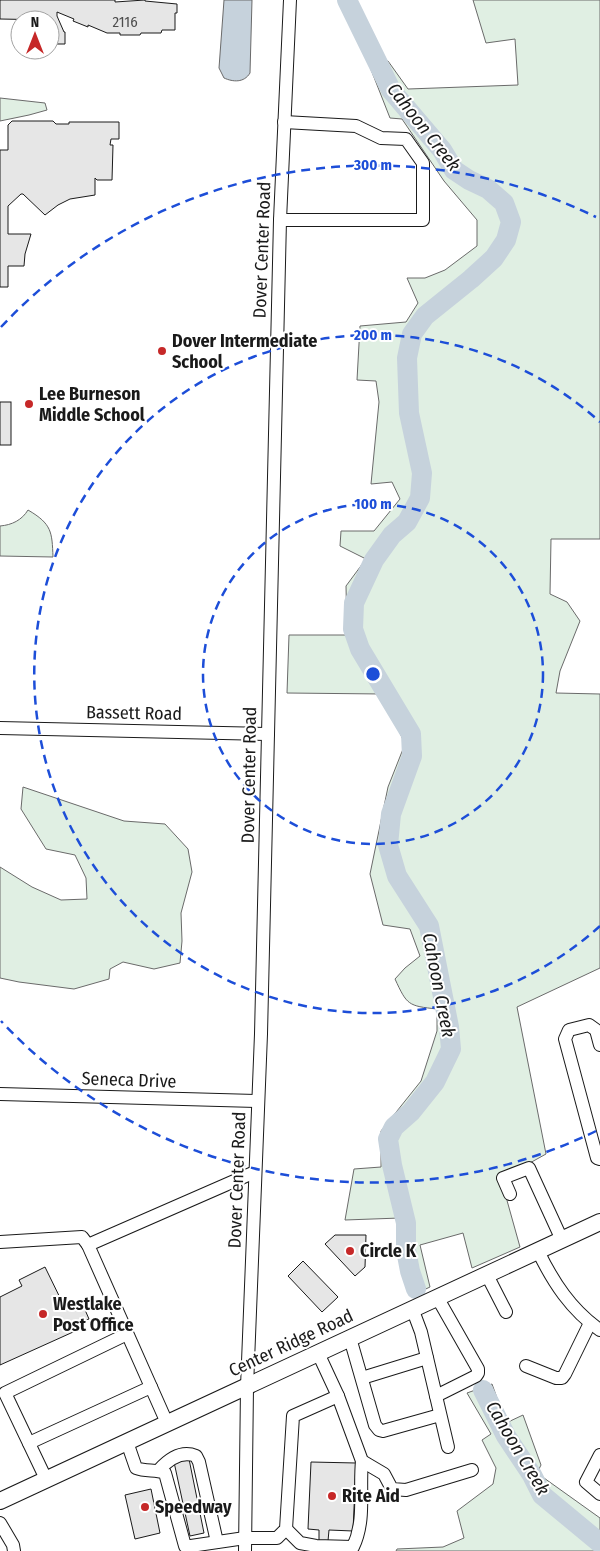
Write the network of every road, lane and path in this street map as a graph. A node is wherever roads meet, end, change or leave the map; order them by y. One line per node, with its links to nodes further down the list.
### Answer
1 (290, 0): 2 (street, Dover Center Road)
2 (284, 122): 3 (street, Dover Center Road); 3 (street)
3 (280, 220): 5 (street, Dover Center Road)
4 (0, 728): 5 (street, Bassett Road)
5 (268, 734): 8 (street, Dover Center Road)
6 (600, 1045): 9 (street)
7 (0, 1094): 8 (street, Seneca Drive)
8 (257, 1101): 10 (street, Dover Center Road)
9 (600, 1158)
10 (255, 1172): 15 (street); 28 (street, Dover Center Road)
11 (510, 1194): 13 (street)
12 (600, 1222): 13 (main road, Center Ridge Road)
13 (562, 1240): 16 (main road, Center Ridge Road)
14 (0, 1242): 15 (street)
15 (88, 1245): 22 (street)
16 (538, 1251): 17 (main road, Center Ridge Road); 21 (street)
17 (487, 1275): 18 (main road, Center Ridge Road); 20 (street)
18 (437, 1297): 19 (main road, Center Ridge Road); 32 (street)
19 (412, 1308): 23 (main road, Center Ridge Road); 25 (street)
20 (506, 1312)
21 (595, 1326): 26 (street)
22 (128, 1334): 29 (street); 30 (street)
23 (350, 1338): 24 (main road, Center Ridge Road); 27 (street)
24 (318, 1353): 28 (main road, Center Ridge Road); 31 (street)
25 (427, 1358): 27 (street); 32 (street)
26 (526, 1366)
27 (362, 1378): 33 (street)
28 (247, 1387): 34 (main road, Center Ridge Road); 49 (street, Dover Center Road)
29 (151, 1388): 34 (street); 36 (street)
30 (3, 1392): 36 (street)
31 (338, 1396): 39 (street); 46 (street)
32 (436, 1396): 33 (street)
33 (440, 1415): 37 (street)
34 (167, 1424): 35 (main road, Center Ridge Road)
35 (127, 1442): 40 (street); 42 (main road, Center Ridge Road)
36 (29, 1443): 42 (street)
37 (448, 1447)
38 (600, 1456): 43 (street)
39 (362, 1461): 41 (street); 46 (street)
40 (159, 1470): 48 (street); 48 (street)
41 (472, 1470)
42 (46, 1479): 44 (main road, Center Ridge Road)
43 (600, 1494)
44 (0, 1501)
45 (0, 1523): 47 (street)
46 (286, 1529): 49 (street)
47 (4, 1541): 50 (street)
48 (217, 1542): 49 (street)
49 (245, 1545)
50 (14, 1551)

